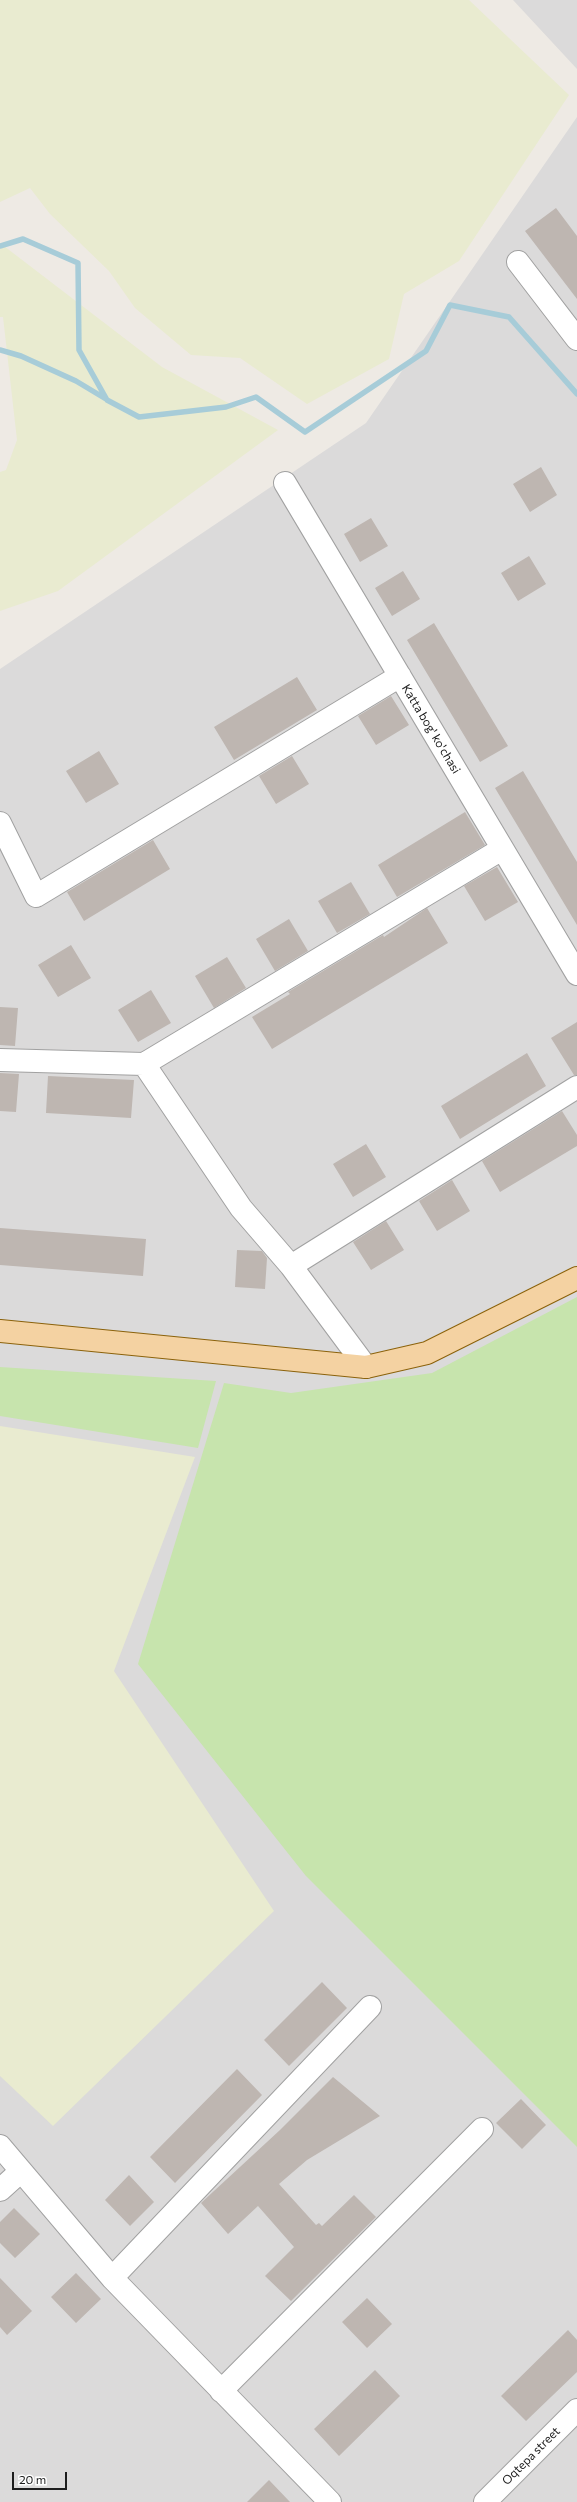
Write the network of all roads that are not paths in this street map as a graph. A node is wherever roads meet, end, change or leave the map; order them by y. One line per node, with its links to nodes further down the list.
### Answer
1 (518, 262): 2 (street)
2 (577, 339)
3 (285, 483): 4 (street, Katta bog' ko'chasi)
4 (400, 676): 5 (street); 6 (street, Katta bog' ko'chasi)
5 (0, 823)
6 (502, 849): 7 (street, Katta bog' ko'chasi); 9 (street)
7 (577, 974)
8 (0, 1060): 9 (street)
9 (144, 1064): 11 (street)
10 (577, 1087): 11 (street)
11 (291, 1266): 14 (street)
12 (577, 1278): 14 (main road)
13 (0, 1331): 14 (main road)
14 (366, 1367)
15 (370, 2006): 20 (street)
16 (482, 2129): 21 (street)
17 (0, 2146): 18 (street)
18 (21, 2171): 19 (street); 20 (street)
19 (0, 2190)
20 (112, 2278): 21 (street)
21 (221, 2391): 23 (street)
22 (577, 2410): 24 (street, Oqtepa street)
23 (330, 2502)
24 (485, 2502)

